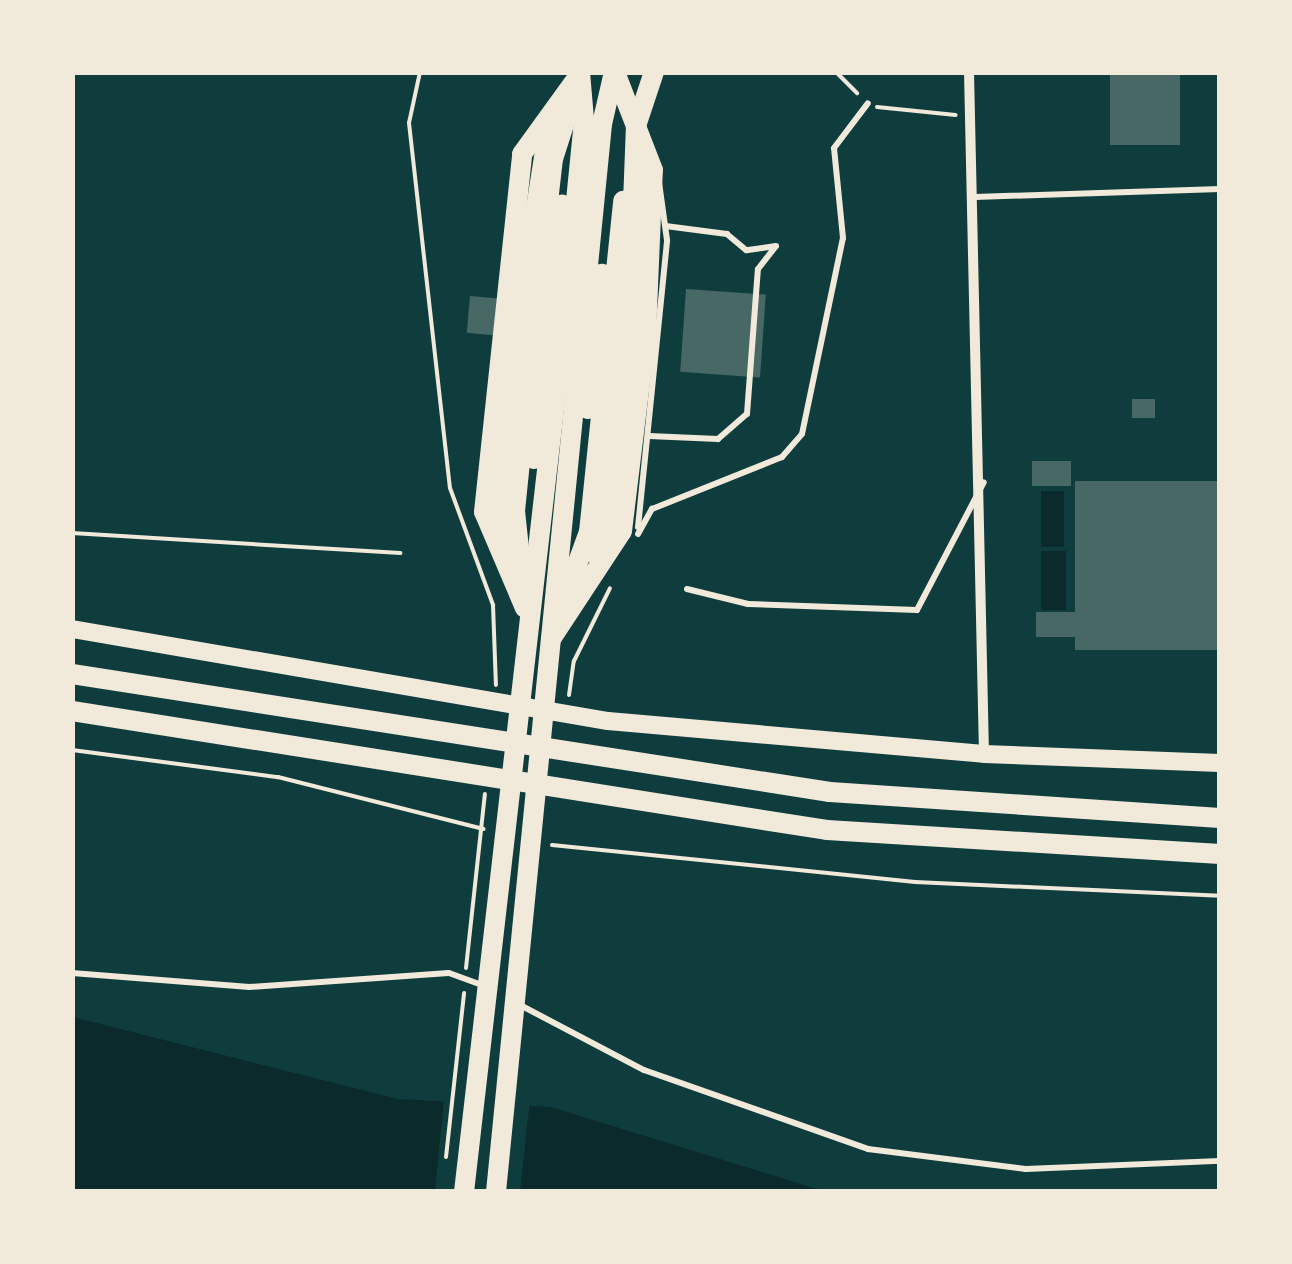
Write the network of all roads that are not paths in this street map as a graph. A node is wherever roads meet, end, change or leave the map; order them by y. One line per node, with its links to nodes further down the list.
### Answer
1 (615, 72): 6 (highway); 16 (highway); 16 (highway)
2 (654, 72): 6 (highway)
3 (970, 72): 9 (street)
4 (580, 73): 14 (highway); 14 (highway); 14 (highway)
5 (868, 102): 11 (lane)
6 (636, 126): 7 (highway); 16 (highway)
7 (653, 170): 10 (lane); 16 (highway)
8 (1220, 189): 9 (lane)
9 (975, 197): 12 (street)
10 (666, 226): 11 (lane); 11 (lane)
11 (649, 436)
12 (984, 482): 13 (lane); 19 (street)
13 (688, 590)
14 (526, 608): 25 (highway)
15 (72, 629): 19 (main road)
16 (550, 640): 26 (highway)
17 (72, 674): 21 (highway)
18 (72, 712): 22 (highway)
19 (984, 754): 20 (main road)
20 (1220, 763)
21 (1220, 818)
22 (1220, 854)
23 (72, 973): 24 (lane)
24 (1220, 1161)
25 (464, 1192)
26 (496, 1192)

